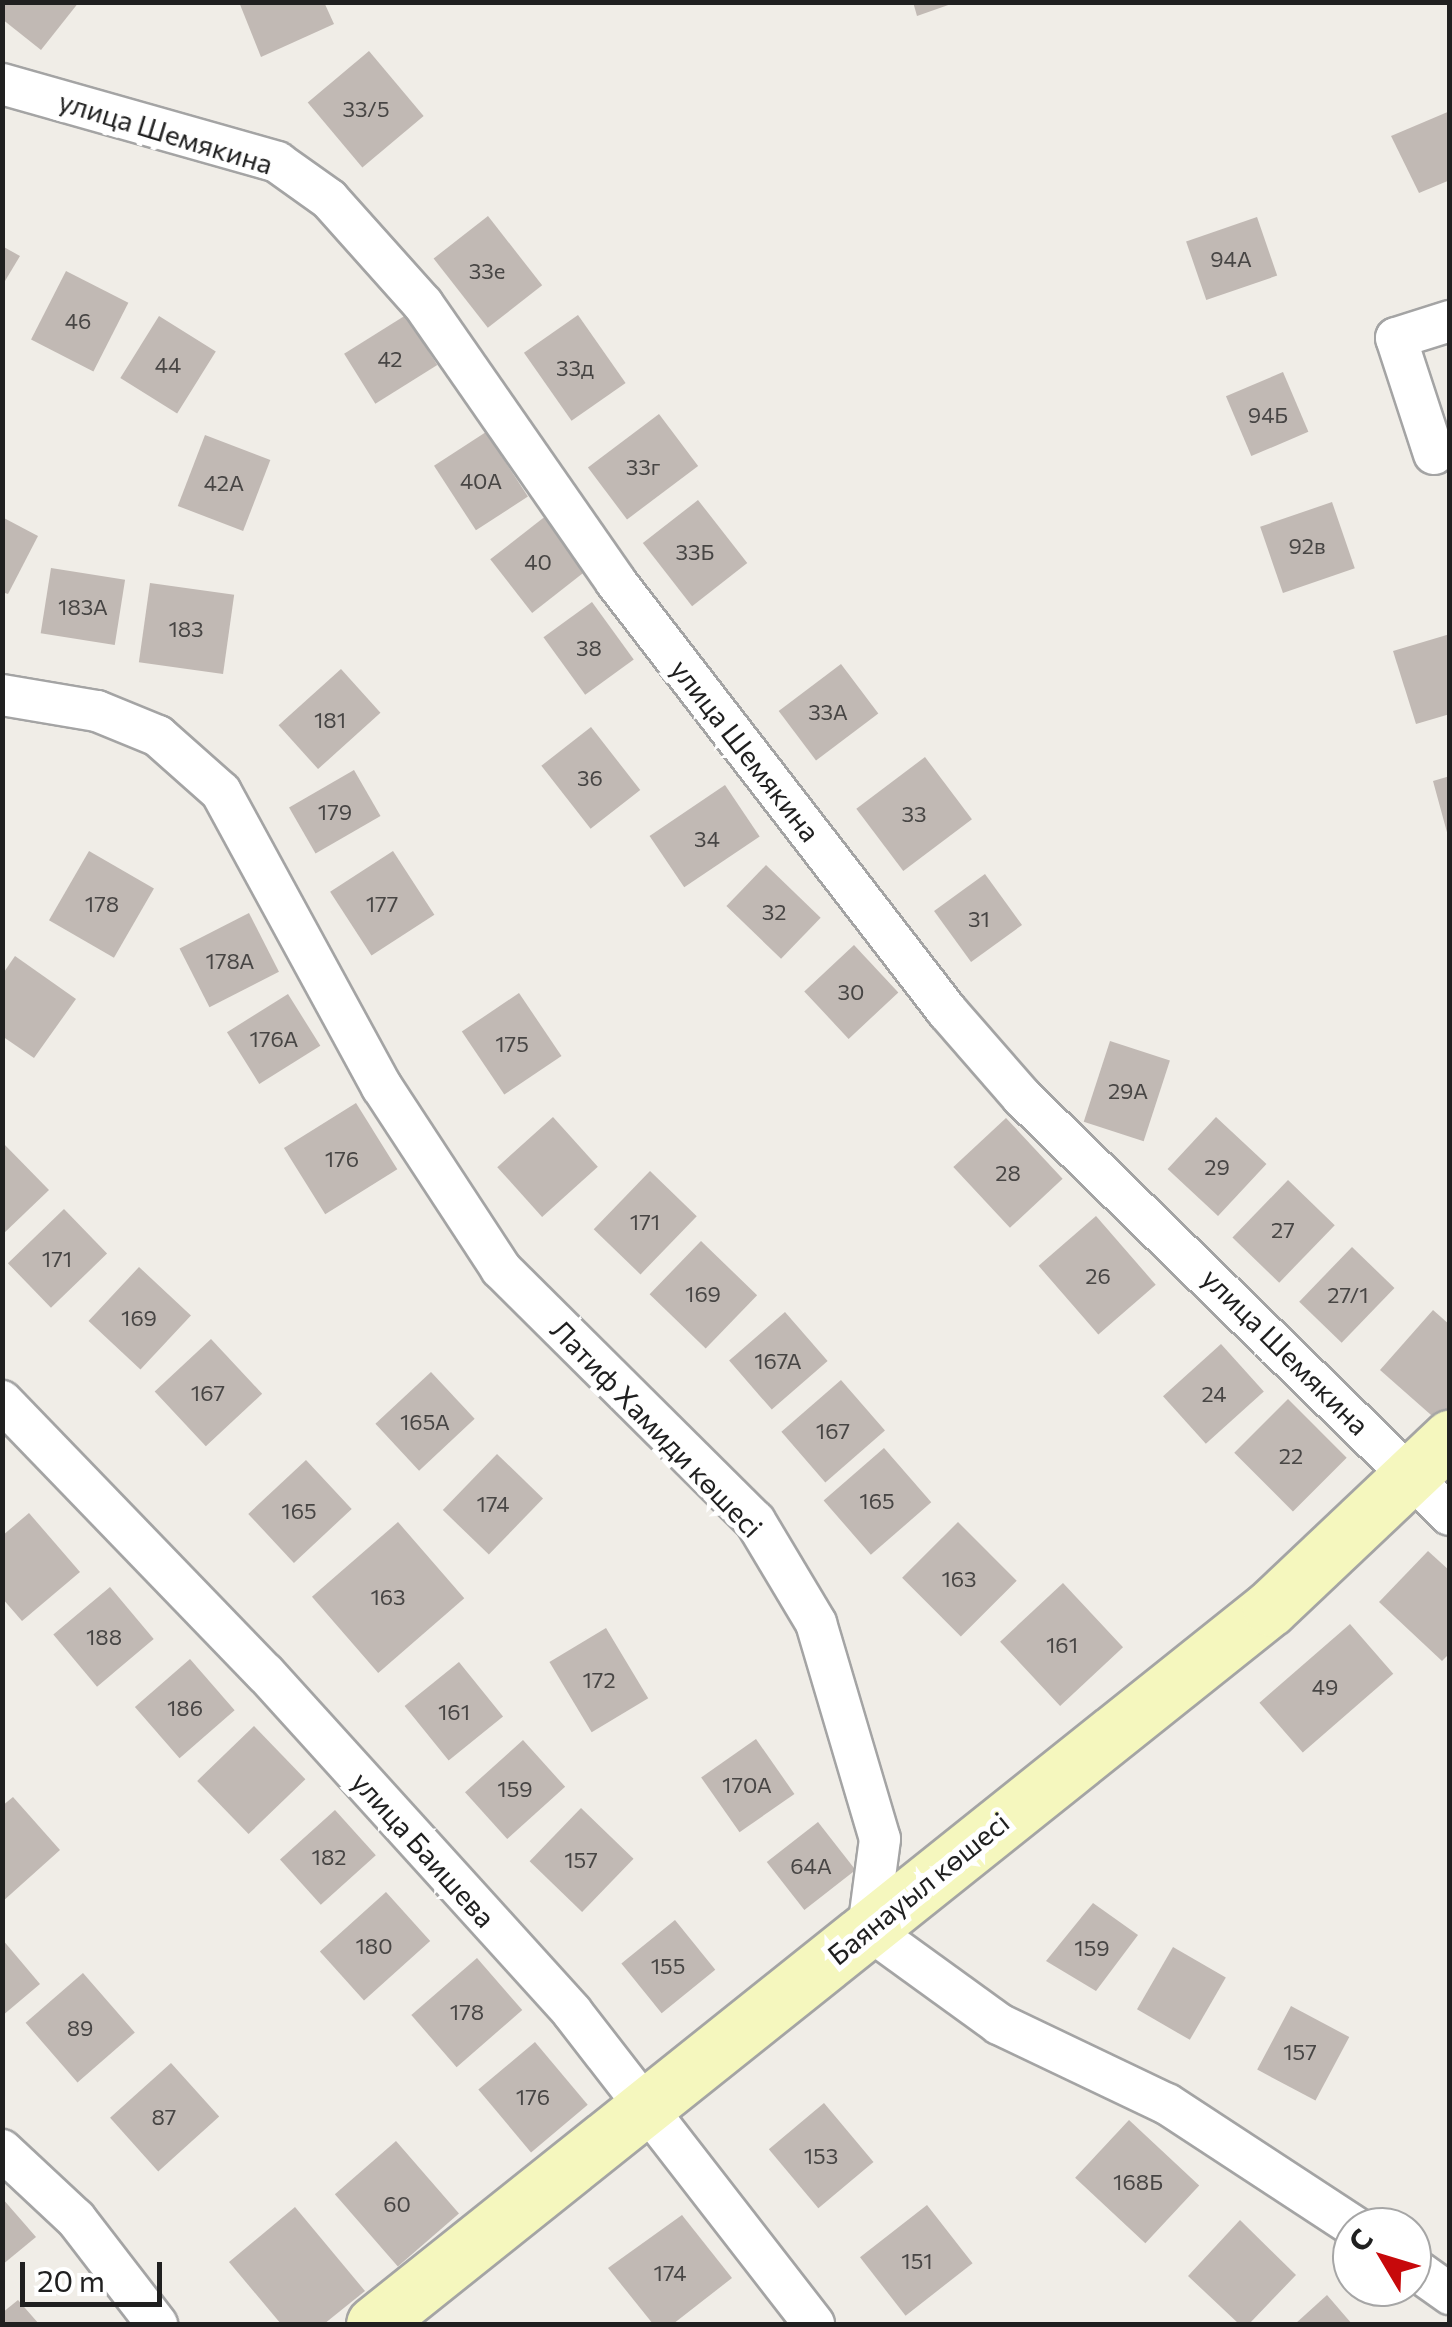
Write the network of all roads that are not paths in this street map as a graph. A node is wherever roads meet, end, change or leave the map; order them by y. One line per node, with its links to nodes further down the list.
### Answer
1 (2, 84): 7 (street, улица Шемякина)
2 (1450, 321): 3 (street)
3 (1434, 454)
4 (2, 695): 9 (street, Латиф Хамиди көшесі)
5 (2, 1401): 10 (street, улица Баишева)
6 (1450, 1438): 7 (street, Баянауыл көшесі)
7 (1410, 1476): 8 (street, улица Шемякина); 9 (street, Баянауыл көшесі)
8 (1450, 1515)
9 (868, 1928): 10 (street, Баянауыл көшесі); 12 (street)
10 (647, 2105): 14 (street, Баянауыл көшесі); 15 (street, улица Баишева)
11 (2, 2150): 13 (street)
12 (1332, 2212)
13 (157, 2324)
14 (374, 2324)
15 (814, 2324)

